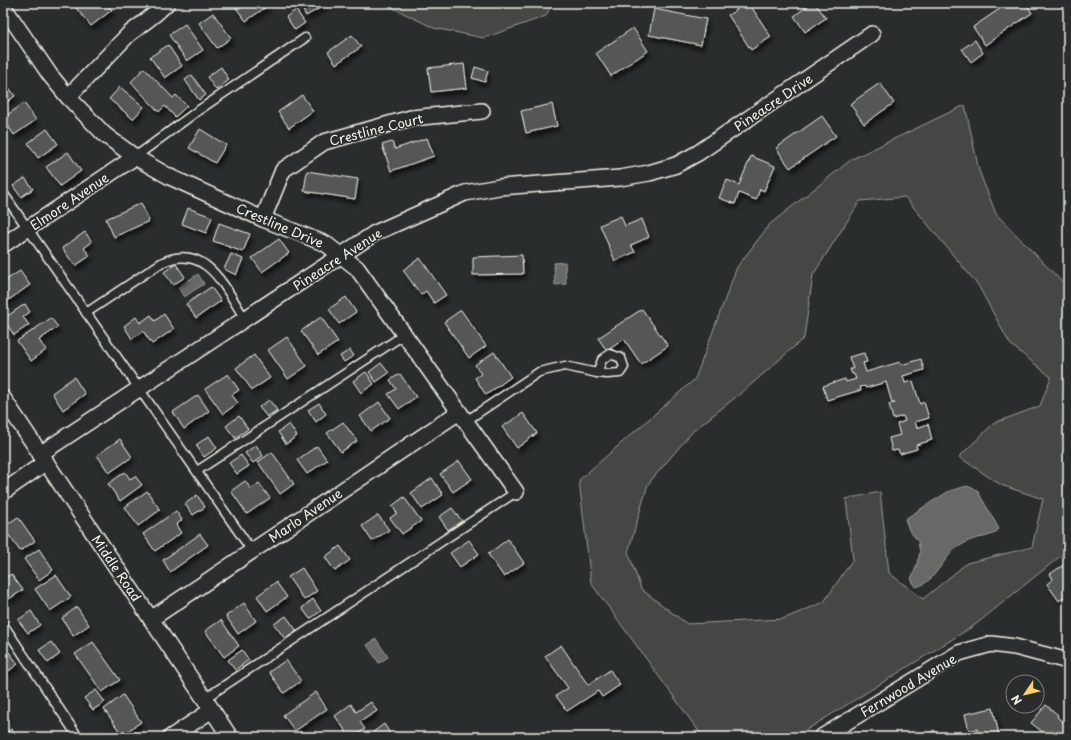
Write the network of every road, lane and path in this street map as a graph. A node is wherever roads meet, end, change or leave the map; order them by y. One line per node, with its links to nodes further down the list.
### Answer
1 (167, 3): 5 (street)
2 (3, 6): 5 (street, Crestline Drive)
3 (872, 34): 8 (street, Pineacre Drive)
4 (305, 38): 7 (lane)
5 (68, 97): 7 (street, Crestline Drive)
6 (482, 111): 10 (street, Crestline Court)
7 (135, 157): 10 (street, Crestline Drive); 11 (street, Elmore Avenue)
8 (672, 166): 13 (street, Pineacre Avenue)
9 (3, 193): 11 (lane)
10 (263, 219): 13 (street, Crestline Drive)
11 (28, 229): 12 (street, Elmore Avenue); 14 (lane)
12 (3, 246)
13 (341, 255): 15 (street, Pineacre Avenue); 16 (street, Crestline Drive)
14 (86, 313): 15 (lane); 18 (lane)
15 (245, 319): 18 (street, Pineacre Avenue)
16 (405, 334): 20 (street, Crestline Drive); 22 (lane)
17 (597, 373): 20 (lane)
18 (139, 389): 21 (street, Pineacre Avenue); 22 (lane)
19 (3, 398): 21 (street, Middle Road)
20 (463, 417): 24 (street, Crestline Drive); 25 (street, Marlo Avenue)
21 (43, 458): 23 (street, Pineacre Avenue); 26 (street, Middle Road)
22 (197, 471): 25 (lane)
23 (3, 492)
24 (516, 492): 29 (lane)
25 (252, 551): 26 (street, Marlo Avenue)
26 (151, 619): 29 (street, Middle Road)
27 (3, 624): 30 (lane)
28 (1068, 660): 33 (street, Fernwood Avenue)
29 (208, 704): 31 (street); 32 (street, Middle Road)
30 (78, 737)
31 (171, 737)
32 (230, 737)
33 (822, 737)

